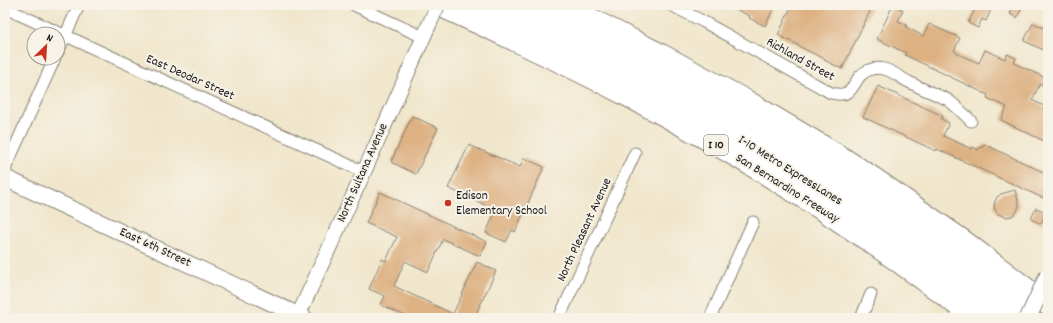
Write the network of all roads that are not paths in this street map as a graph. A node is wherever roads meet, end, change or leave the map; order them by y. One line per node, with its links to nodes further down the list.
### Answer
1 (80, 5): 13 (street)
2 (354, 5): 12 (street)
3 (438, 5): 12 (street, North Sultana Avenue, bridge); 29 (highway, San Bernardino Freeway / I 10)
4 (478, 5): 30 (highway, I-10 Metro ExpressLanes)
5 (521, 5): 32 (highway, I-10 Metro ExpressLanes)
6 (562, 5): 10 (highway)
7 (570, 5): 10 (highway)
8 (671, 5): 16 (street, Richland Street)
9 (5, 8): 11 (street, East Deodar Street)
10 (591, 19): 24 (highway)
11 (44, 26)
12 (426, 32): 19 (street, North Sultana Avenue)
13 (66, 34)
14 (66, 36): 19 (street, East Deodar Street)
15 (51, 66): 18 (street)
16 (971, 121)
17 (635, 153): 26 (street, North Pleasant Avenue)
18 (5, 169)
19 (364, 172): 25 (street, North Sultana Avenue)
20 (5, 178): 25 (main road, East 6th Street)
21 (753, 222): 27 (street)
22 (1048, 275): 31 (main road, bridge)
23 (871, 294): 28 (street)
24 (1048, 305)
25 (300, 317)
26 (560, 318)
27 (710, 318)
28 (861, 318)
29 (974, 318)
30 (1001, 318)
31 (1028, 318)
32 (1031, 318)

